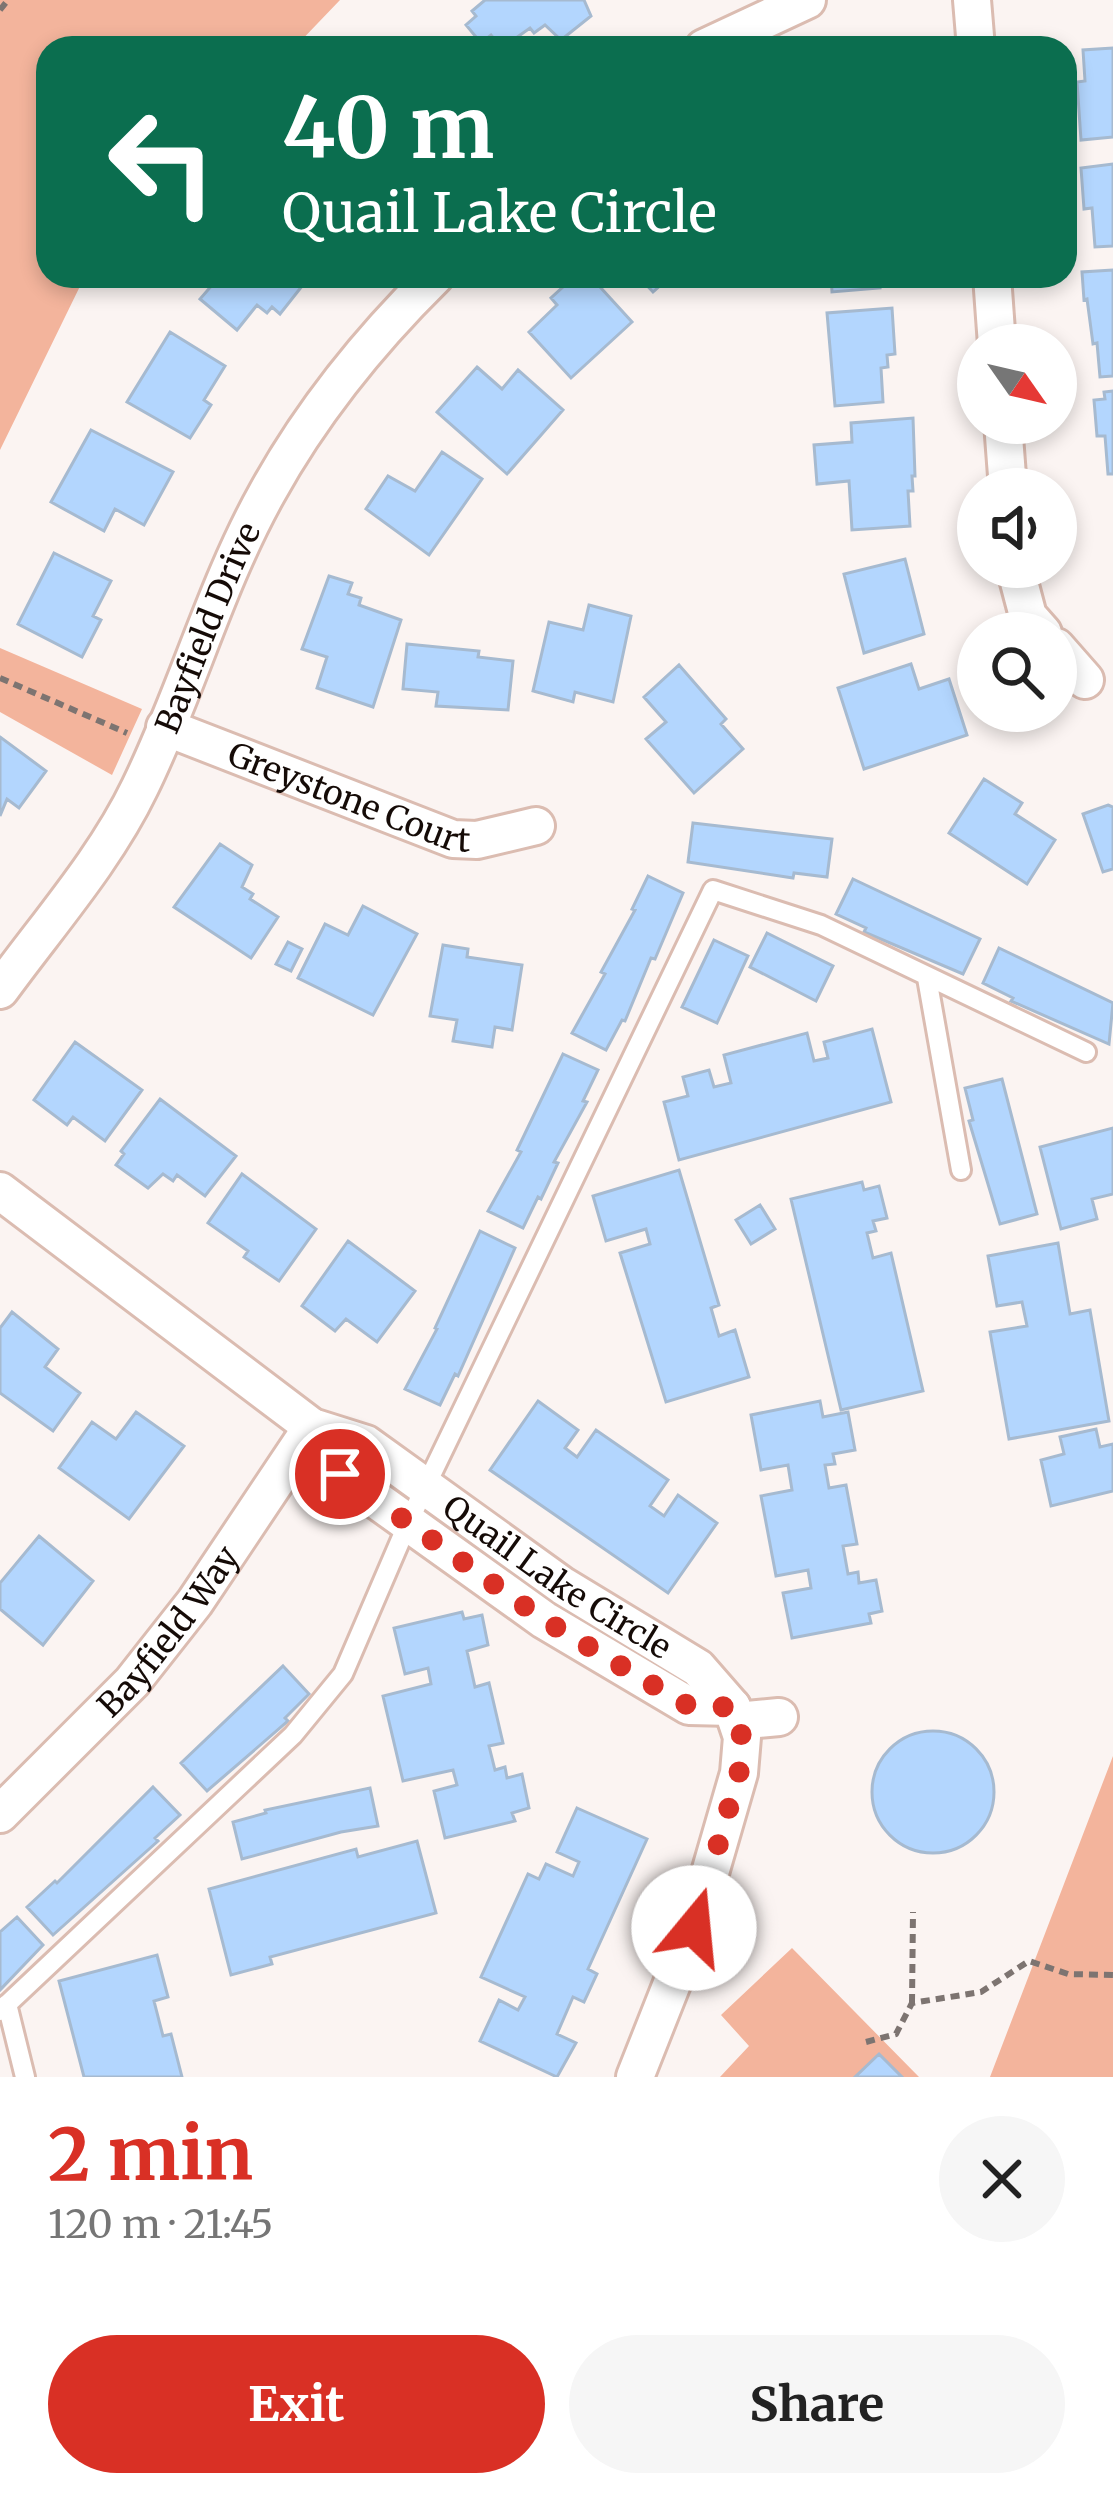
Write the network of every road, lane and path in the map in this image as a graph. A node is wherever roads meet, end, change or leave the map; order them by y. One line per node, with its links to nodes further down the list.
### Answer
1 (8, 0): 4 (path)
2 (807, 0): 5 (street)
3 (972, 0): 6 (street)
4 (0, 10)
5 (730, 36)
6 (975, 36)
7 (423, 288): 13 (street, Bayfield Drive)
8 (993, 288): 9 (street)
9 (995, 324)
10 (1077, 671): 12 (street)
11 (0, 678): 13 (path)
12 (1085, 680)
13 (162, 737): 14 (street, Greystone Court); 16 (street, Bayfield Drive)
14 (536, 826)
15 (927, 978): 17 (lane); 18 (lane); 21 (lane)
16 (0, 990)
17 (1086, 1052)
18 (961, 1170)
19 (0, 1191): 20 (street, Quail Lake Circle)
20 (312, 1427): 21 (street, Quail Lake Circle); 22 (street, Quail Lake Circle); 25 (street, Bayfield Way)
21 (425, 1487): 22 (lane); 23 (street, Quail Lake Circle)
22 (408, 1522): 23 (street, Quail Lake Circle); 29 (lane)
23 (734, 1714): 24 (street); 32 (street)
24 (779, 1717)
25 (0, 1814)
26 (914, 1912): 28 (path)
27 (1113, 1976): 28 (path)
28 (912, 2002): 30 (path)
29 (4, 2007): 31 (lane)
30 (866, 2042)
31 (25, 2077)
32 (635, 2077)

